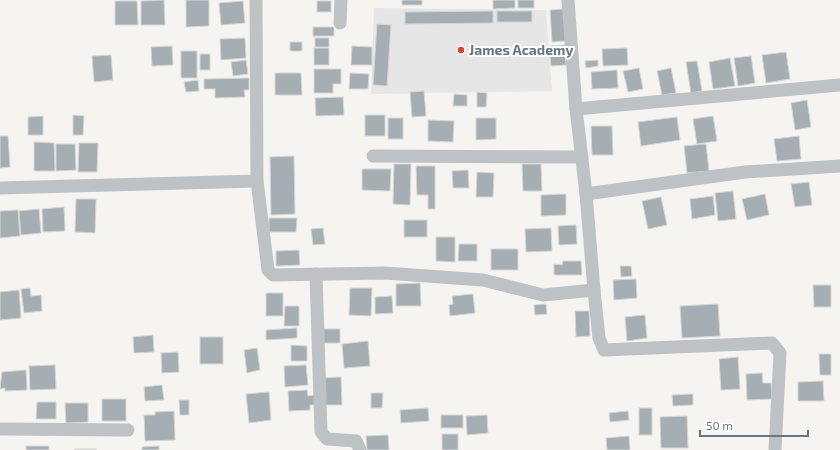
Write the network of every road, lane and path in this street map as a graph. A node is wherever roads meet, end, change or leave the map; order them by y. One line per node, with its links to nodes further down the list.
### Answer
1 (256, 0): 10 (street)
2 (341, 0): 4 (street)
3 (568, 0): 6 (street)
4 (340, 24)
5 (840, 85): 6 (street)
6 (576, 109): 8 (street)
7 (373, 156): 8 (street)
8 (582, 157): 12 (street)
9 (840, 166): 12 (street)
10 (257, 181): 11 (street); 13 (street)
11 (0, 188)
12 (586, 194): 14 (street)
13 (316, 274): 14 (street); 17 (street)
14 (594, 290): 18 (street)
15 (0, 429): 16 (street)
16 (128, 430)
17 (360, 450)
18 (775, 450)

